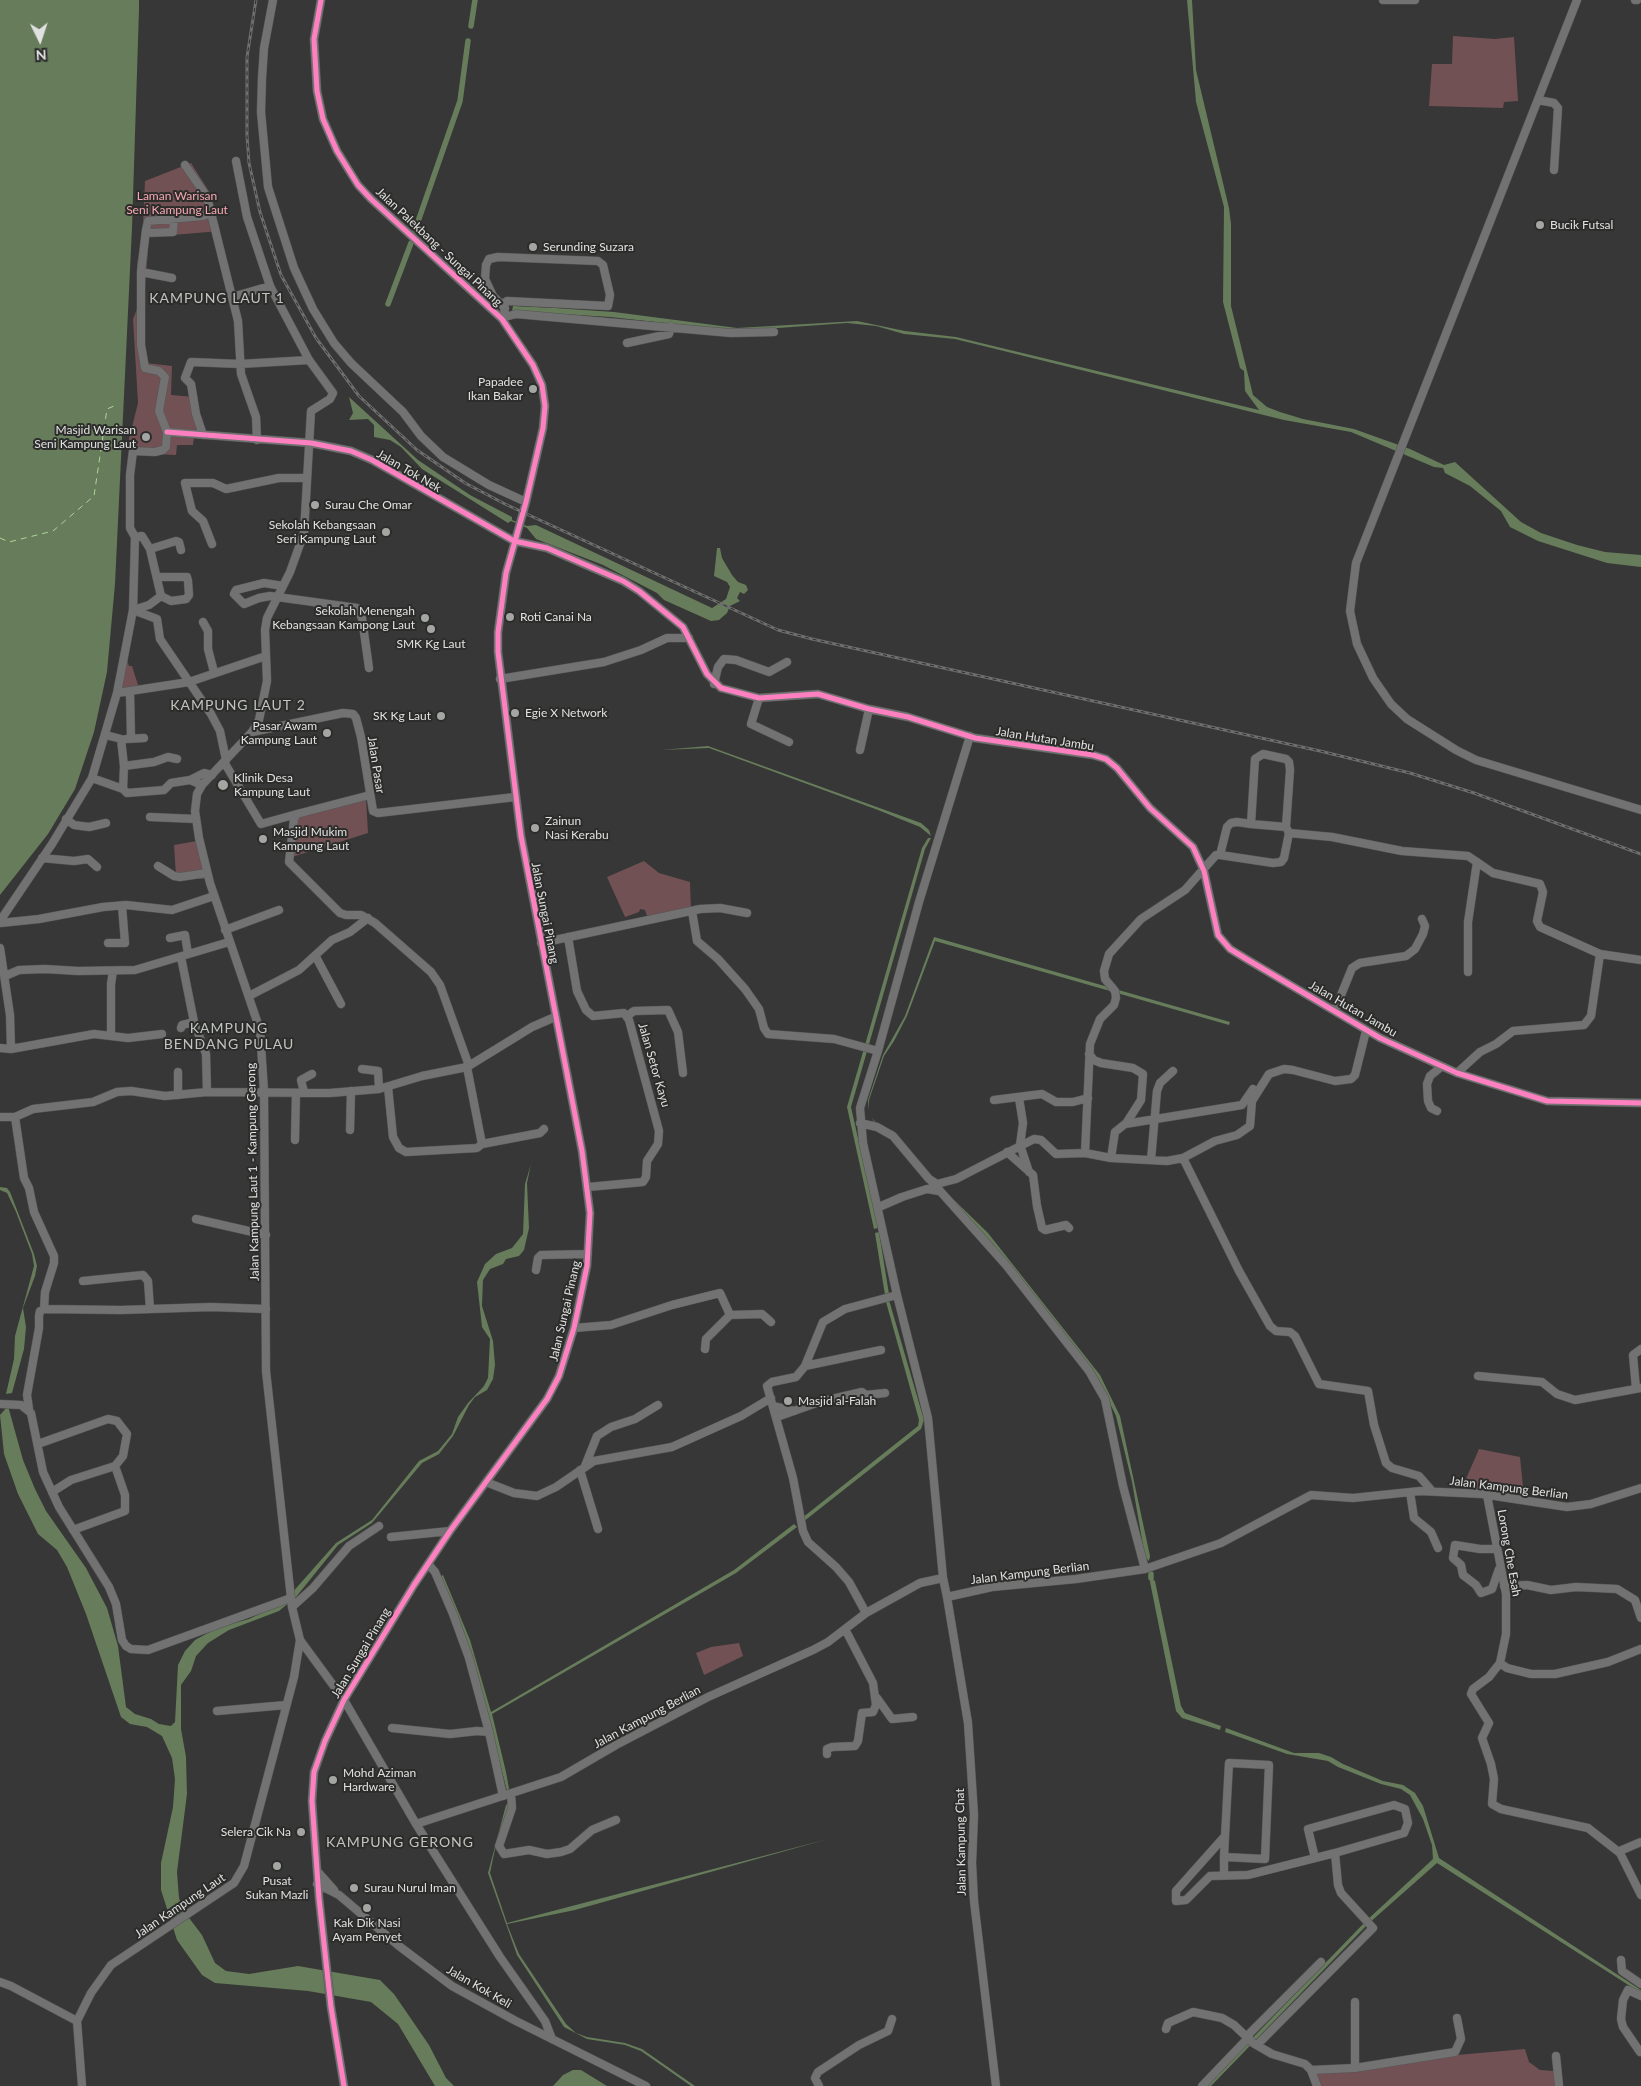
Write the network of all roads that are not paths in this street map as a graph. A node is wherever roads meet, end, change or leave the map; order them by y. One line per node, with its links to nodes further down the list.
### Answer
1 (273, 0): 31 (street)
2 (320, 0): 17 (street, Jalan Palekbang - Sungai Pinang)
3 (1383, 0): 4 (street)
4 (1415, 0)
5 (1577, 0): 6 (street)
6 (1538, 100): 9 (street); 73 (street)
7 (236, 161): 16 (street)
8 (185, 164): 10 (street)
9 (1554, 170)
10 (211, 213): 11 (street); 18 (street)
11 (174, 219): 12 (street); 12 (street)
12 (146, 233): 13 (street)
13 (141, 272): 14 (street); 26 (street)
14 (172, 278)
15 (485, 279): 17 (street); 19 (street); 19 (street)
16 (270, 286): 18 (street); 24 (street)
17 (470, 288): 20 (street, Jalan Palekbang - Sungai Pinang)
18 (232, 296): 25 (street)
19 (504, 308): 20 (street)
20 (503, 318): 21 (street); 31 (street, Jalan Palekbang - Sungai Pinang)
21 (671, 326): 22 (street); 23 (street)
22 (774, 332)
23 (627, 343)
24 (309, 360): 25 (street); 29 (street)
25 (240, 364): 27 (street); 28 (street)
26 (167, 432): 27 (street, Jalan Tok Nek); 32 (street)
27 (203, 435): 28 (street, Jalan Tok Nek)
28 (257, 440): 29 (street, Jalan Tok Nek)
29 (311, 443): 30 (street); 33 (street, Jalan Tok Nek)
30 (306, 478): 34 (street); 38 (street)
31 (525, 505): 33 (street, Jalan Sungai Pinang)
32 (135, 537): 35 (street); 41 (street)
33 (514, 541): 43 (street); 48 (street, Jalan Sungai Pinang)
34 (212, 544)
35 (150, 548): 36 (street); 37 (street)
36 (181, 550)
37 (158, 577): 39 (street); 39 (street)
38 (283, 586): 40 (street); 40 (street)
39 (161, 596): 41 (street)
40 (278, 596): 44 (street); 46 (street)
41 (133, 610): 49 (street); 52 (street)
42 (203, 622): 47 (street)
43 (689, 638): 48 (street); 50 (street)
44 (266, 656): 47 (street); 55 (street)
45 (787, 662): 50 (street)
46 (369, 668)
47 (214, 672): 49 (street)
48 (500, 679): 72 (street, Jalan Sungai Pinang)
49 (189, 682): 51 (street); 64 (street)
50 (714, 684): 53 (street, Jalan Hutan Jambu)
51 (130, 692): 52 (street); 58 (street)
52 (118, 694): 56 (street)
53 (759, 698): 54 (street, Jalan Hutan Jambu); 61 (street)
54 (869, 709): 57 (street, Jalan Hutan Jambu); 62 (street)
55 (252, 732): 64 (street); 71 (street, Jalan Pasar)
56 (106, 735): 60 (street); 67 (street)
57 (970, 736): 86 (street, Jalan Hutan Jambu); 122 (street)
58 (131, 738): 59 (street); 60 (street)
59 (144, 738)
60 (121, 739): 65 (street)
61 (789, 742)
62 (860, 750)
63 (177, 759): 65 (street)
64 (225, 761): 66 (street); 74 (street)
65 (124, 766): 70 (street)
66 (212, 775): 68 (street); 69 (street)
67 (92, 778): 70 (street); 76 (street)
68 (190, 780): 69 (street); 70 (street)
69 (202, 785): 77 (street, Jalan Kampung Laut 1 - Kampung Gerong)
70 (123, 789)
71 (370, 795): 72 (street, Jalan Pasar); 74 (street)
72 (515, 798): 101 (street, Jalan Sungai Pinang)
73 (1641, 810)
74 (297, 814): 93 (street)
75 (150, 817): 77 (street)
76 (66, 819): 78 (street); 82 (street)
77 (196, 819): 87 (street, Jalan Kampung Laut 1 - Kampung Gerong)
78 (106, 823)
79 (1251, 824): 80 (street); 80 (street); 81 (street)
80 (1288, 830): 81 (street); 83 (street)
81 (1220, 855): 86 (street)
82 (42, 858): 85 (street); 95 (street)
83 (1477, 862): 103 (street); 108 (street)
84 (158, 866): 87 (street)
85 (97, 867)
86 (1204, 871): 112 (street, Jalan Hutan Jambu); 123 (street)
87 (207, 873): 88 (street, Jalan Kampung Laut 1 - Kampung Gerong)
88 (214, 896): 89 (street); 96 (street, Jalan Kampung Laut 1 - Kampung Gerong)
89 (122, 906): 95 (street); 100 (street)
90 (279, 910): 96 (street)
91 (692, 911): 92 (street); 98 (street); 122 (street)
92 (747, 913)
93 (368, 918): 105 (street); 124 (street)
94 (1422, 919): 112 (street)
95 (0, 922)
96 (225, 930): 99 (street, Jalan Kampung Laut 1 - Kampung Gerong)
97 (170, 938): 104 (street)
98 (568, 938): 101 (street); 113 (street, Jalan Setor Kayu)
99 (229, 942): 104 (street); 110 (street, Jalan Kampung Laut 1 - Kampung Gerong)
100 (108, 943)
101 (541, 943): 114 (street, Jalan Sungai Pinang)
102 (0, 948): 109 (street)
103 (1600, 954): 106 (street); 130 (street)
104 (185, 955): 107 (street); 115 (street)
105 (316, 957): 110 (street); 111 (street)
106 (1641, 960)
107 (113, 971): 109 (street); 119 (street)
108 (1468, 972)
109 (5, 976): 121 (street)
110 (249, 996): 134 (street, Jalan Kampung Laut 1 - Kampung Gerong)
111 (341, 1004)
112 (1335, 1010): 117 (street, Jalan Hutan Jambu)
113 (628, 1016): 129 (street); 161 (street, Jalan Setor Kayu)
114 (555, 1017): 124 (street); 161 (street, Jalan Sungai Pinang)
115 (194, 1022): 116 (street); 136 (street)
116 (181, 1028)
117 (1366, 1031): 125 (street, Jalan Hutan Jambu); 132 (street)
118 (162, 1034): 119 (street)
119 (111, 1035): 121 (street)
120 (0, 1048): 121 (street)
121 (12, 1048)
122 (878, 1051): 148 (street)
123 (1089, 1054): 140 (street); 147 (street)
124 (467, 1066): 133 (street); 152 (street)
125 (1441, 1067): 130 (street, Jalan Hutan Jambu); 143 (street)
126 (362, 1069): 133 (street)
127 (1173, 1071): 146 (street)
128 (178, 1072): 138 (street)
129 (684, 1073)
130 (1457, 1073): 142 (street, Jalan Hutan Jambu)
131 (312, 1074): 137 (street)
132 (1268, 1074): 146 (street); 157 (street)
133 (384, 1088): 135 (street); 152 (street)
134 (264, 1091): 136 (street); 137 (street); 165 (street, Jalan Kampung Laut 1 - Kampung Gerong)
135 (351, 1091): 137 (street); 150 (street)
136 (207, 1092): 138 (street)
137 (300, 1093): 151 (street)
138 (178, 1094): 145 (street)
139 (1019, 1098): 140 (street); 141 (street); 153 (street)
140 (1088, 1098): 155 (street)
141 (994, 1100)
142 (1641, 1102)
143 (1437, 1111)
144 (0, 1117): 145 (street)
145 (15, 1117): 170 (street)
146 (1153, 1119): 147 (street); 158 (street)
147 (1127, 1122): 156 (street)
148 (860, 1123): 160 (street); 162 (street)
149 (544, 1129): 152 (street)
150 (350, 1130)
151 (295, 1140)
152 (482, 1144)
153 (1020, 1145): 154 (street); 155 (street); 159 (street)
154 (1007, 1152): 159 (street); 160 (street)
155 (1085, 1153): 156 (street)
156 (1111, 1158): 158 (street)
157 (1183, 1158): 158 (street); 194 (street)
158 (1151, 1160)
159 (1029, 1172): 164 (street)
160 (936, 1185): 162 (street); 207 (street)
161 (588, 1187): 166 (street, Jalan Sungai Pinang)
162 (878, 1207): 169 (street)
163 (196, 1219): 165 (street)
164 (1069, 1228)
165 (266, 1235): 172 (street, Jalan Kampung Laut 1 - Kampung Gerong)
166 (588, 1254): 167 (street); 175 (street, Jalan Sungai Pinang)
167 (536, 1270)
168 (84, 1281): 171 (street)
169 (897, 1295): 179 (street); 208 (street)
170 (44, 1309): 171 (street); 186 (street)
171 (150, 1309): 172 (street)
172 (266, 1309): 211 (street, Jalan Kampung Laut 1 - Kampung Gerong)
173 (730, 1315): 174 (street); 175 (street); 176 (street)
174 (771, 1322)
175 (574, 1328): 192 (street, Jalan Sungai Pinang)
176 (704, 1349)
177 (881, 1350): 179 (street)
178 (1641, 1350): 181 (street)
179 (806, 1366): 183 (street)
180 (1478, 1376): 181 (street)
181 (1638, 1388)
182 (885, 1393): 187 (street)
183 (772, 1402): 187 (street); 188 (street); 191 (street)
184 (0, 1404): 186 (street)
185 (658, 1405): 191 (street)
186 (29, 1409): 189 (street)
187 (794, 1411): 188 (street)
188 (776, 1417): 212 (street)
189 (38, 1444): 190 (street); 195 (street)
190 (115, 1466): 195 (street); 200 (street)
191 (582, 1468): 192 (street); 199 (street)
192 (486, 1482): 201 (street, Jalan Sungai Pinang)
193 (1641, 1488): 197 (street, Jalan Kampung Berlian)
194 (1432, 1491): 196 (street, Jalan Kampung Berlian); 197 (street, Jalan Kampung Berlian)
195 (52, 1492): 200 (street)
196 (1410, 1492): 203 (street); 207 (street, Jalan Kampung Berlian)
197 (1487, 1495): 204 (street, Lorong Che Esah)
198 (379, 1526): 211 (street)
199 (598, 1529)
200 (73, 1530): 211 (street)
201 (450, 1531): 202 (street); 205 (street, Jalan Sungai Pinang)
202 (391, 1537)
203 (1438, 1548)
204 (1496, 1549): 206 (street, Lorong Che Esah); 206 (street)
205 (428, 1564): 219 (street, Jalan Sungai Pinang); 224 (street)
206 (1500, 1567): 209 (street, Lorong Che Esah)
207 (1145, 1569): 210 (street, Jalan Kampung Berlian)
208 (943, 1578): 210 (street); 212 (street, Jalan Kampung Berlian)
209 (1504, 1586): 213 (street); 217 (street, Lorong Che Esah)
210 (947, 1597): 261 (street, Jalan Kampung Chat)
211 (291, 1603): 215 (street, Jalan Kampung Laut 1 - Kampung Gerong)
212 (866, 1613): 214 (street, Jalan Kampung Berlian)
213 (1641, 1618)
214 (845, 1629): 218 (street); 226 (street, Jalan Kampung Berlian)
215 (300, 1640): 219 (street, Jalan Kampung Laut 1 - Kampung Gerong); 220 (street, Jalan Kampung Laut)
216 (1641, 1649): 217 (street)
217 (1500, 1663): 231 (street)
218 (877, 1698): 222 (street); 225 (street)
219 (344, 1700): 228 (street, Jalan Kampung Laut 1 - Kampung Gerong); 235 (street, Jalan Sungai Pinang)
220 (286, 1705): 221 (street); 249 (street, Jalan Kampung Laut)
221 (217, 1711)
222 (913, 1717)
223 (392, 1728): 224 (street)
224 (490, 1732): 226 (street)
225 (827, 1754)
226 (507, 1795): 227 (street); 228 (street, Jalan Kampung Berlian)
227 (616, 1820)
228 (416, 1824): 251 (street, Jalan Kampung Laut 1 - Kampung Gerong)
229 (1225, 1836): 233 (street); 233 (street); 236 (street)
230 (1641, 1842): 231 (street)
231 (1620, 1853): 238 (street)
232 (1335, 1854): 234 (street); 234 (street); 252 (street)
233 (1224, 1857): 236 (street)
234 (1315, 1858): 236 (street)
235 (317, 1871): 237 (street, Jalan Sungai Pinang); 239 (street)
236 (1224, 1876)
237 (317, 1884): 239 (street, Jalan Kok Keli); 240 (street, Jalan Sungai Pinang)
238 (1641, 1895)
239 (341, 1897): 240 (street); 251 (street, Jalan Kok Keli)
240 (318, 1898): 258 (street, Jalan Sungai Pinang)
241 (1620, 1960): 244 (street)
242 (1321, 1962): 252 (street)
243 (0, 1982): 249 (street)
244 (1641, 1984)
245 (1641, 1996): 253 (street)
246 (1355, 2002): 255 (street)
247 (1456, 2018): 255 (street)
248 (892, 2019): 260 (street)
249 (77, 2021): 257 (street)
250 (1166, 2029): 252 (street)
251 (552, 2039): 259 (street, Jalan Kok Keli)
252 (1252, 2042): 256 (street); 262 (street)
253 (1640, 2052)
254 (1556, 2056): 264 (street)
255 (1355, 2068): 256 (street)
256 (1311, 2070): 263 (street)
257 (82, 2086)
258 (344, 2086)
259 (646, 2086)
260 (819, 2086)
261 (996, 2086)
262 (1202, 2086)
263 (1317, 2086)
264 (1559, 2086)

